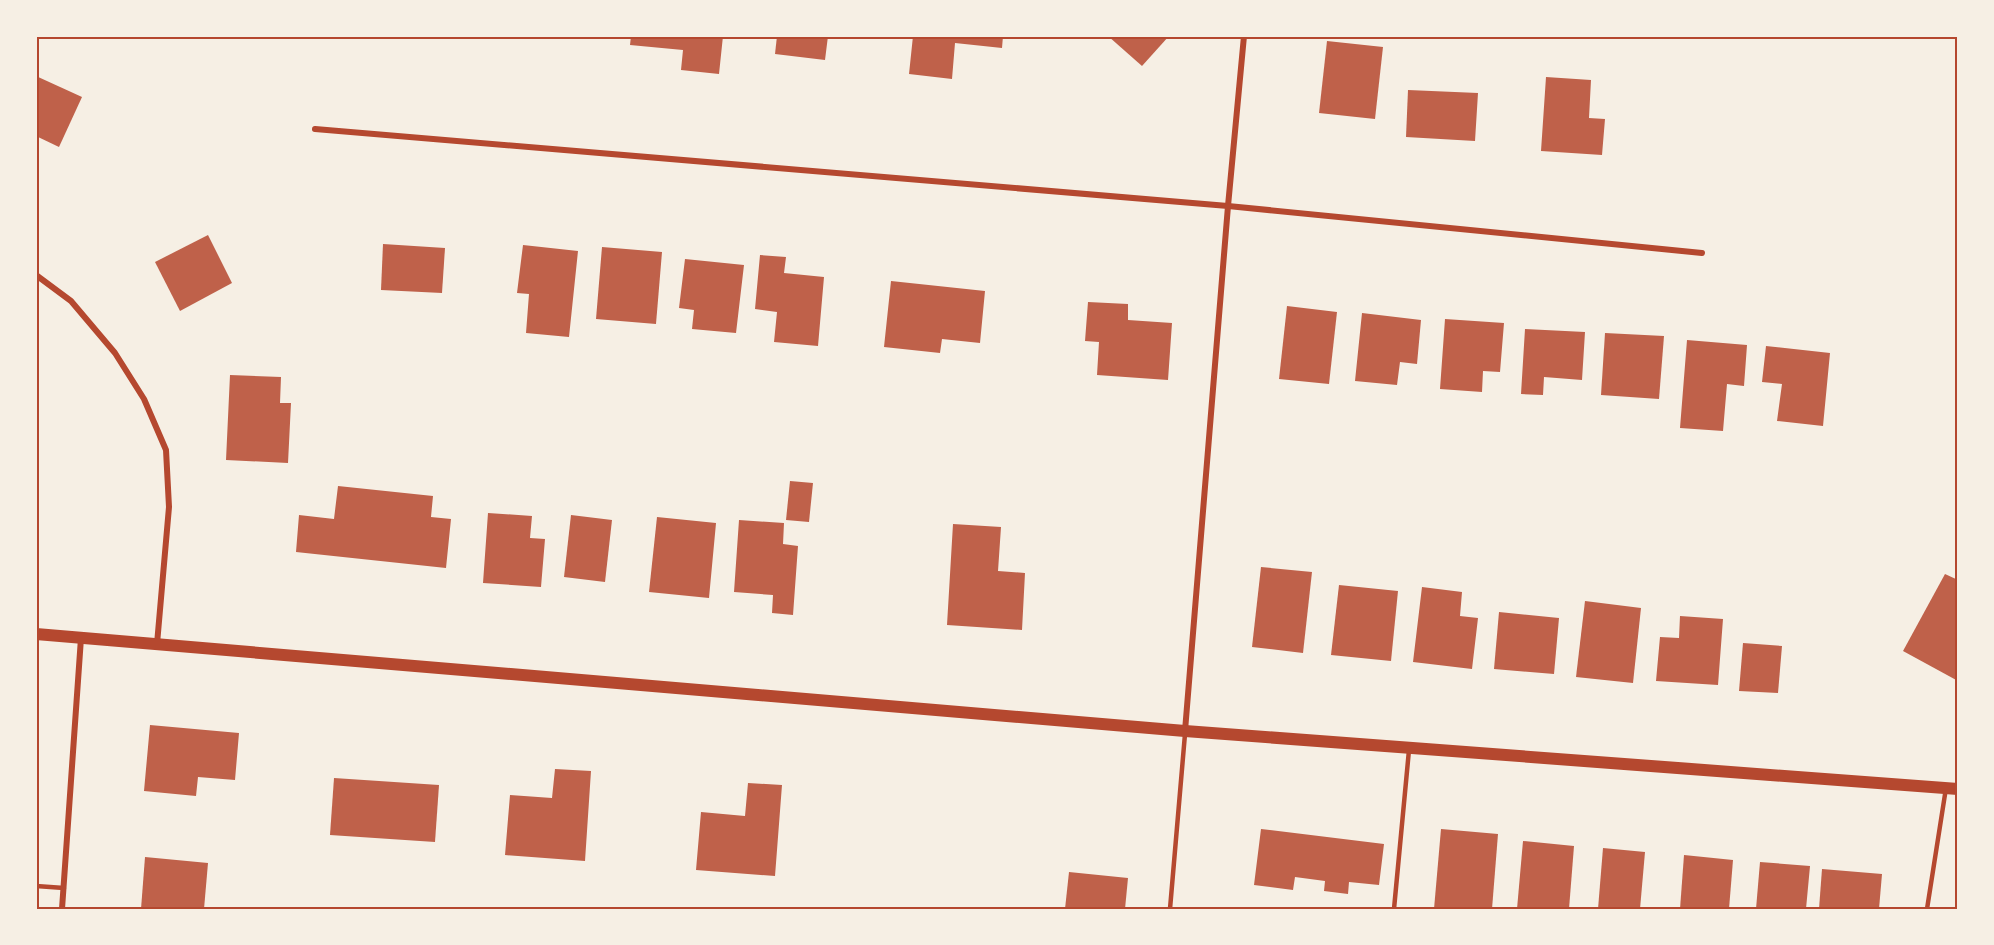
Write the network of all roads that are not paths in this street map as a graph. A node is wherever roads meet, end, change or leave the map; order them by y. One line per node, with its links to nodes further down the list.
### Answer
1 (1244, 36): 3 (street)
2 (315, 129): 3 (street)
3 (1228, 206): 4 (street); 9 (street)
4 (1702, 253)
5 (36, 275): 8 (street)
6 (36, 634): 7 (main road)
7 (81, 638): 8 (main road); 13 (street)
8 (157, 644): 9 (main road)
9 (1185, 731): 10 (main road); 15 (lane)
10 (1409, 748): 11 (main road); 16 (lane)
11 (1952, 789): 17 (lane)
12 (36, 886): 13 (lane)
13 (64, 888): 14 (street)
14 (62, 909)
15 (1170, 909)
16 (1394, 909)
17 (1927, 909)

